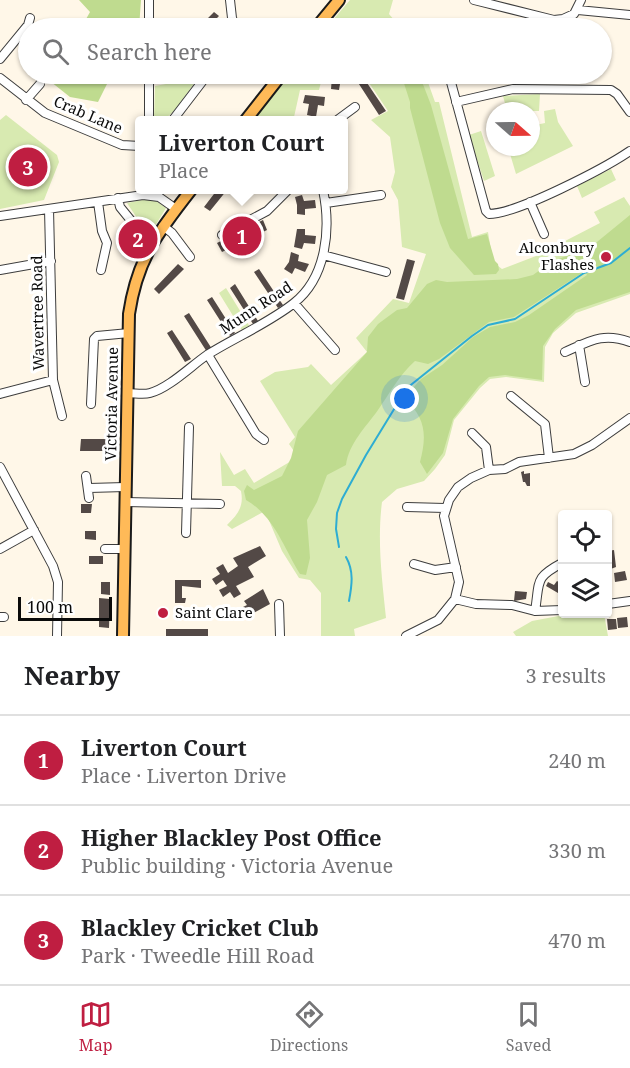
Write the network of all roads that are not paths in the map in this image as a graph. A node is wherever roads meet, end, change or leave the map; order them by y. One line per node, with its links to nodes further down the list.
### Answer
1 (149, 0): 8 (street)
2 (230, 0): 9 (street)
3 (474, 0): 11 (street)
4 (581, 0): 6 (street)
5 (336, 1): 10 (main road)
6 (578, 10): 7 (street); 12 (street)
7 (630, 15)
8 (149, 18)
9 (232, 18)
10 (323, 18)
11 (546, 18)
12 (563, 18)
13 (18, 37): 14 (street)
14 (0, 59)
15 (0, 78): 21 (street, Crab Lane)
16 (40, 84): 21 (street)
17 (149, 84): 25 (street)
18 (200, 84): 26 (street)
19 (274, 84): 27 (main road)
20 (451, 84): 22 (street)
21 (26, 100): 29 (street, Crab Lane)
22 (456, 102): 24 (street); 39 (street)
23 (355, 107): 28 (street)
24 (630, 112)
25 (149, 116)
26 (175, 116)
27 (248, 116)
28 (342, 116)
29 (135, 146)
30 (630, 152): 39 (street)
31 (140, 194): 37 (street)
32 (154, 194): 42 (street)
33 (187, 194): 42 (main road, Victoria Avenue)
34 (283, 194): 46 (street)
35 (324, 194): 40 (street, Munn Road)
36 (381, 195): 40 (street)
37 (118, 198): 38 (street); 47 (street)
38 (98, 202): 41 (street); 52 (street)
39 (530, 202): 45 (street)
40 (326, 203): 48 (street, Munn Road)
41 (49, 209): 43 (street); 50 (street, Wavertree Road)
42 (176, 209): 44 (main road, Victoria Avenue)
43 (0, 216)
44 (163, 226): 47 (main road, Victoria Avenue); 49 (street)
45 (544, 234)
46 (222, 235)
47 (152, 242): 55 (main road, Victoria Avenue)
48 (323, 255): 53 (street); 54 (street, Munn Road)
49 (190, 257)
50 (51, 261): 51 (street); 61 (street, Wavertree Road)
51 (0, 270)
52 (101, 270)
53 (386, 272)
54 (294, 303): 58 (street); 60 (street, Munn Road)
55 (129, 333): 63 (main road, Victoria Avenue); 66 (street)
56 (630, 342): 57 (street)
57 (579, 345): 59 (street); 62 (street)
58 (335, 350)
59 (565, 352)
60 (208, 355): 63 (street, Munn Road); 71 (street)
61 (53, 380): 64 (street); 67 (street, Wavertree Road)
62 (585, 382)
63 (127, 393): 76 (main road, Victoria Avenue)
64 (0, 394)
65 (511, 396): 72 (street)
66 (92, 404)
67 (62, 416)
68 (630, 418): 72 (street)
69 (189, 427): 81 (street)
70 (472, 433): 74 (street)
71 (264, 440)
72 (549, 458): 74 (street)
73 (0, 467): 84 (street)
74 (489, 470): 83 (street)
75 (86, 476): 77 (street)
76 (125, 487): 77 (street); 80 (main road, Victoria Avenue)
77 (89, 488): 79 (street)
78 (411, 495): 83 (street)
79 (89, 498)
80 (124, 502): 81 (street); 88 (main road, Victoria Avenue)
81 (187, 503): 82 (street); 85 (street)
82 (220, 504)
83 (445, 508): 91 (street)
84 (34, 530): 86 (street); 98 (street)
85 (186, 533)
86 (0, 549)
87 (105, 549): 88 (street)
88 (124, 549): 99 (main road, Victoria Avenue)
89 (414, 564): 91 (street)
90 (560, 564): 97 (street)
91 (456, 567): 92 (street)
92 (455, 599): 97 (street); 101 (street)
93 (630, 601): 94 (street)
94 (612, 603)
95 (279, 604): 100 (street)
96 (558, 610): 97 (street)
97 (535, 611)
98 (57, 636)
99 (123, 636)
100 (280, 636)
101 (406, 636)

